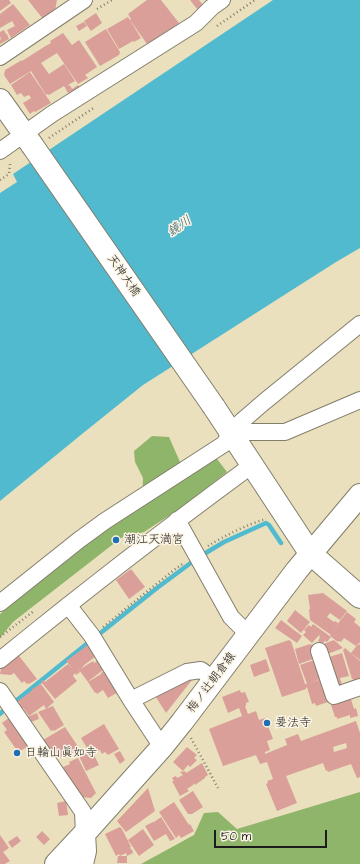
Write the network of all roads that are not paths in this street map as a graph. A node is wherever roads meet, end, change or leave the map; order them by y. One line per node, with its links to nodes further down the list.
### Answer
1 (222, 0): 5 (street)
2 (78, 1): 3 (street)
3 (0, 57)
4 (0, 100): 5 (street, 天神大橋)
5 (28, 140): 6 (street); 9 (street, 天神大橋, bridge)
6 (0, 151)
7 (360, 324): 9 (street)
8 (360, 400): 9 (street)
9 (231, 432): 10 (street, 天神大橋); 15 (street)
10 (253, 466): 12 (street); 13 (street, 天神大橋)
11 (360, 495): 13 (street, 梅ノ辻朝倉線)
12 (177, 520): 16 (street); 17 (street)
13 (310, 553): 14 (street, 天神大橋); 17 (street, 梅ノ辻朝倉線)
14 (359, 595)
15 (0, 603)
16 (68, 605): 19 (street); 23 (street)
17 (248, 634): 20 (street, 梅ノ辻朝倉線)
18 (319, 652): 21 (street)
19 (0, 660)
20 (214, 680): 23 (street); 24 (street, 梅ノ辻朝倉線)
21 (360, 687)
22 (0, 692): 25 (street)
23 (131, 700): 24 (street)
24 (162, 747): 25 (street, 梅ノ辻朝倉線)
25 (84, 834): 26 (street, 梅ノ辻朝倉線); 27 (street)
26 (56, 864)
27 (82, 864)

